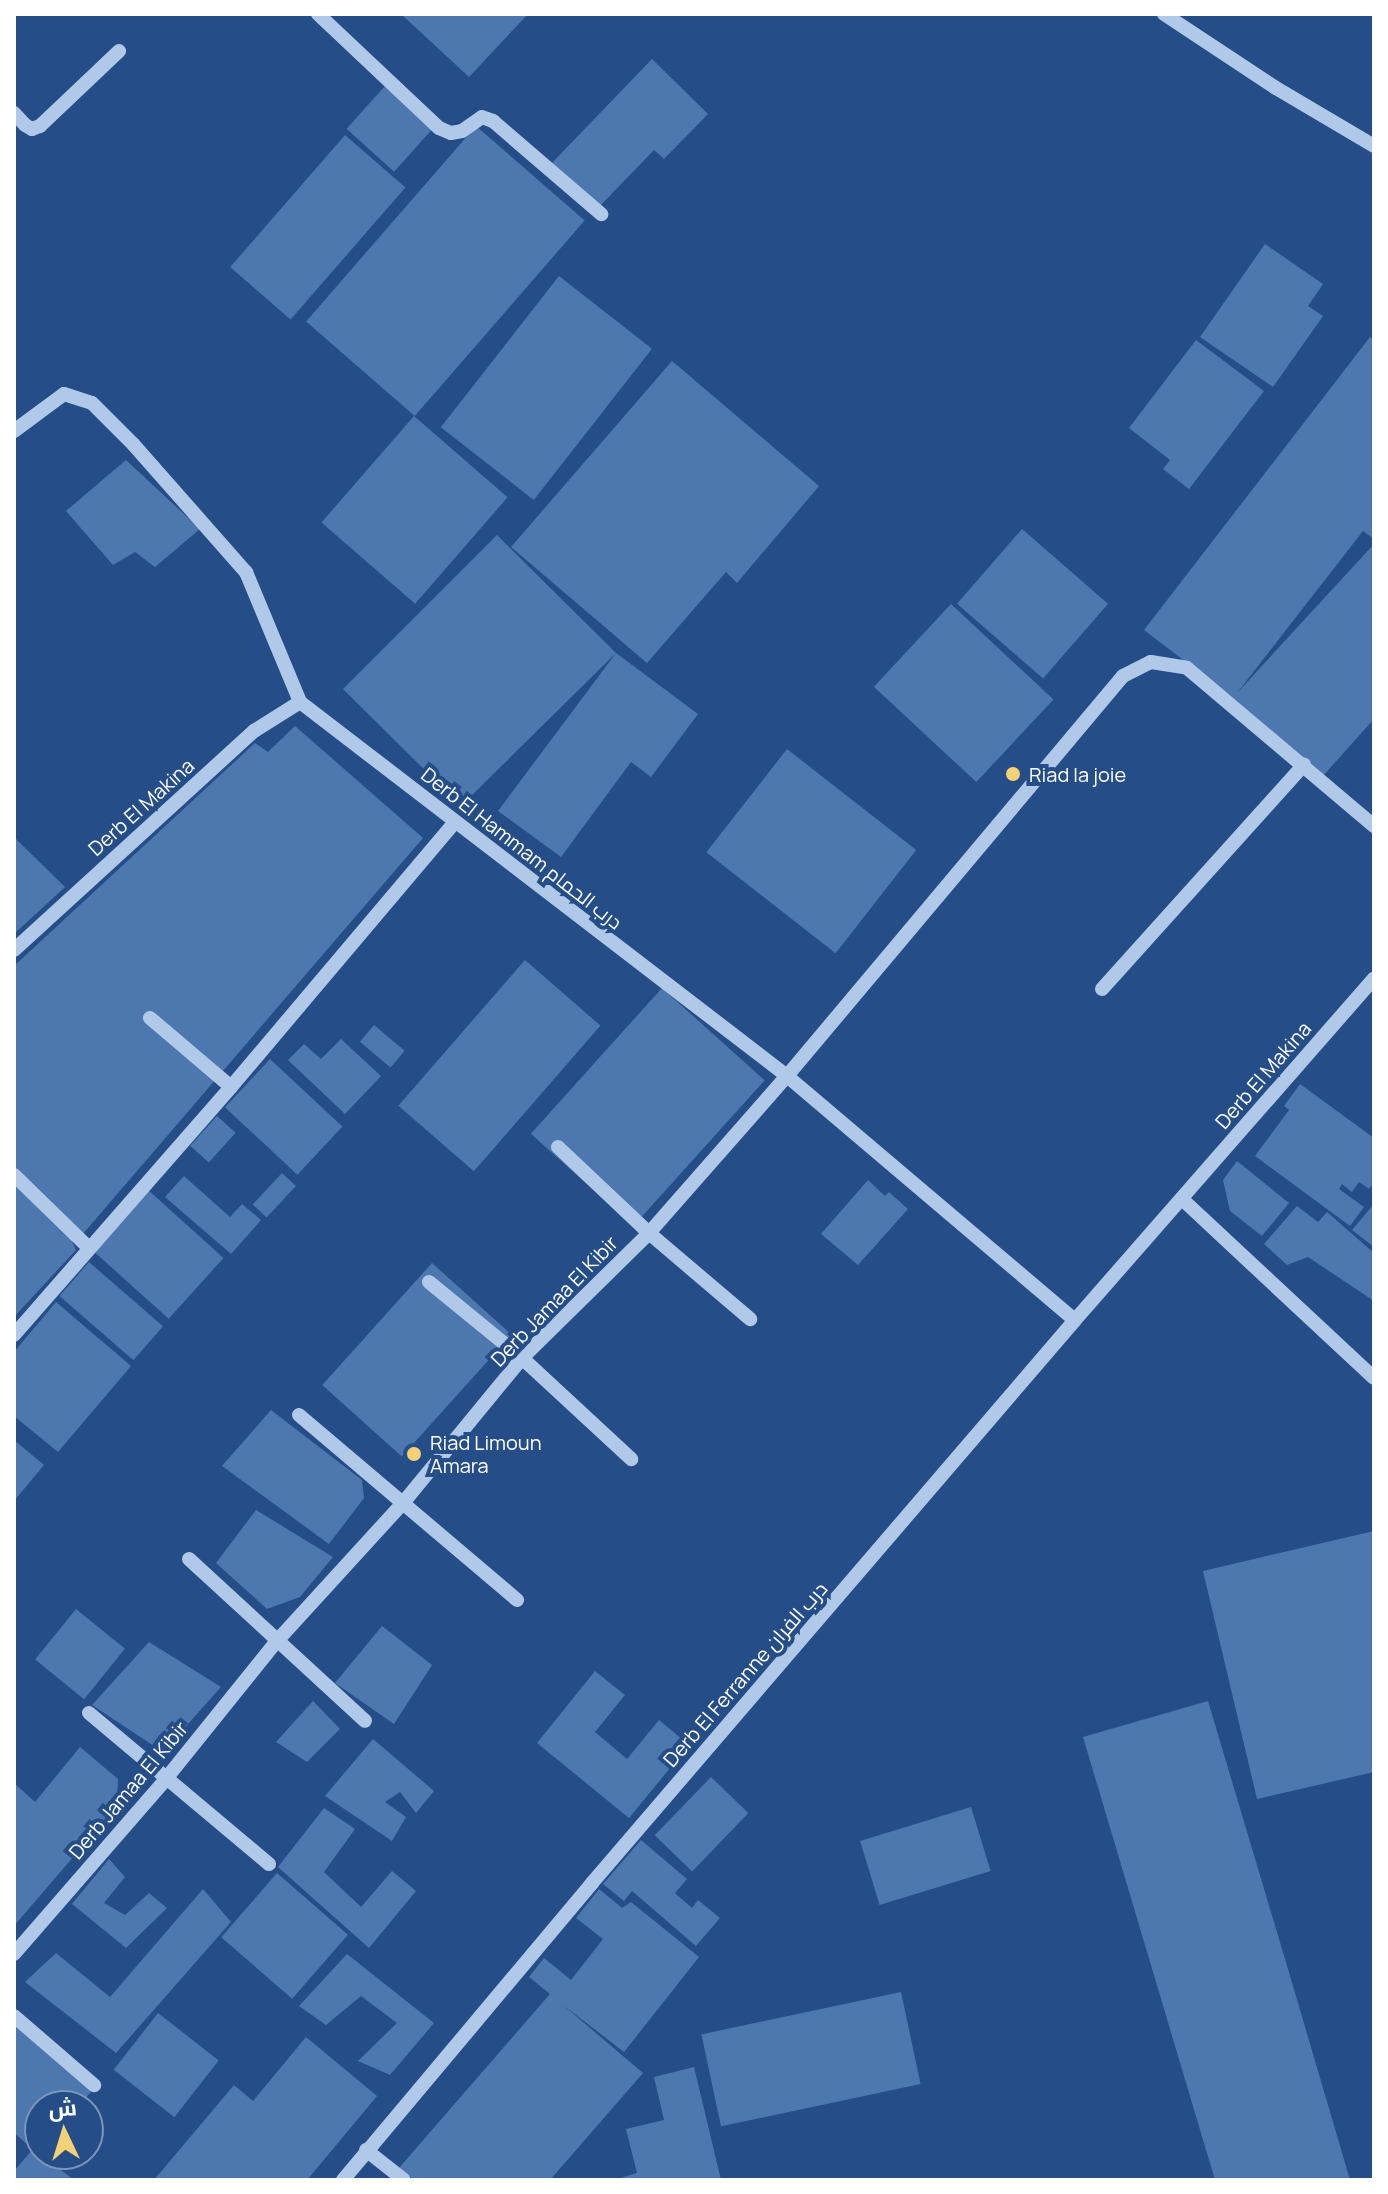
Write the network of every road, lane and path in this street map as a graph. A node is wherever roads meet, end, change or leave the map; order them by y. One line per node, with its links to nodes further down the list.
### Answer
1 (318, 14): 6 (street)
2 (1164, 14): 5 (street)
3 (119, 51): 4 (street)
4 (14, 113)
5 (1374, 146)
6 (601, 214)
7 (14, 431): 8 (street, Derb El Hammam درب الحمام)
8 (300, 702): 10 (street, Derb El Hammam درب الحمام); 12 (street, Derb El Makina)
9 (1304, 765): 11 (street); 14 (street); 16 (street, Derb Jamaa El Kibir)
10 (455, 822): 16 (street, Derb El Hammam درب الحمام); 17 (street)
11 (1374, 826)
12 (14, 950)
13 (1374, 978): 20 (street, Derb El Makina)
14 (1102, 989)
15 (150, 1018): 17 (street)
16 (787, 1076): 21 (street, Derb Jamaa El Kibir); 25 (street, Derb El Hammam درب الحمام)
17 (231, 1087): 22 (street)
18 (558, 1147): 21 (street)
19 (14, 1175): 22 (street)
20 (1182, 1199): 25 (street, Derb El Ferranne درب الفران); 28 (street)
21 (649, 1233): 24 (street); 27 (street, Derb Jamaa El Kibir)
22 (89, 1248): 26 (street)
23 (429, 1282): 27 (street)
24 (750, 1319)
25 (1075, 1320): 42 (street, Derb El Ferranne درب الفران)
26 (14, 1335)
27 (522, 1358): 30 (street); 31 (street, Derb Jamaa El Kibir)
28 (1374, 1378)
29 (299, 1415): 31 (street)
30 (631, 1459)
31 (403, 1503): 33 (street); 34 (street, Derb Jamaa El Kibir)
32 (189, 1559): 34 (street)
33 (517, 1600)
34 (276, 1642): 36 (street); 37 (street, Derb Jamaa El Kibir)
35 (89, 1713): 37 (street)
36 (365, 1721)
37 (165, 1780): 38 (street); 39 (street, Derb Jamaa El Kibir)
38 (269, 1864)
39 (14, 1954)
40 (14, 2016): 41 (street)
41 (94, 2085)
42 (366, 2150): 43 (street, Derb El Ferranne درب الفران); 44 (street)
43 (343, 2180)
44 (404, 2180)

